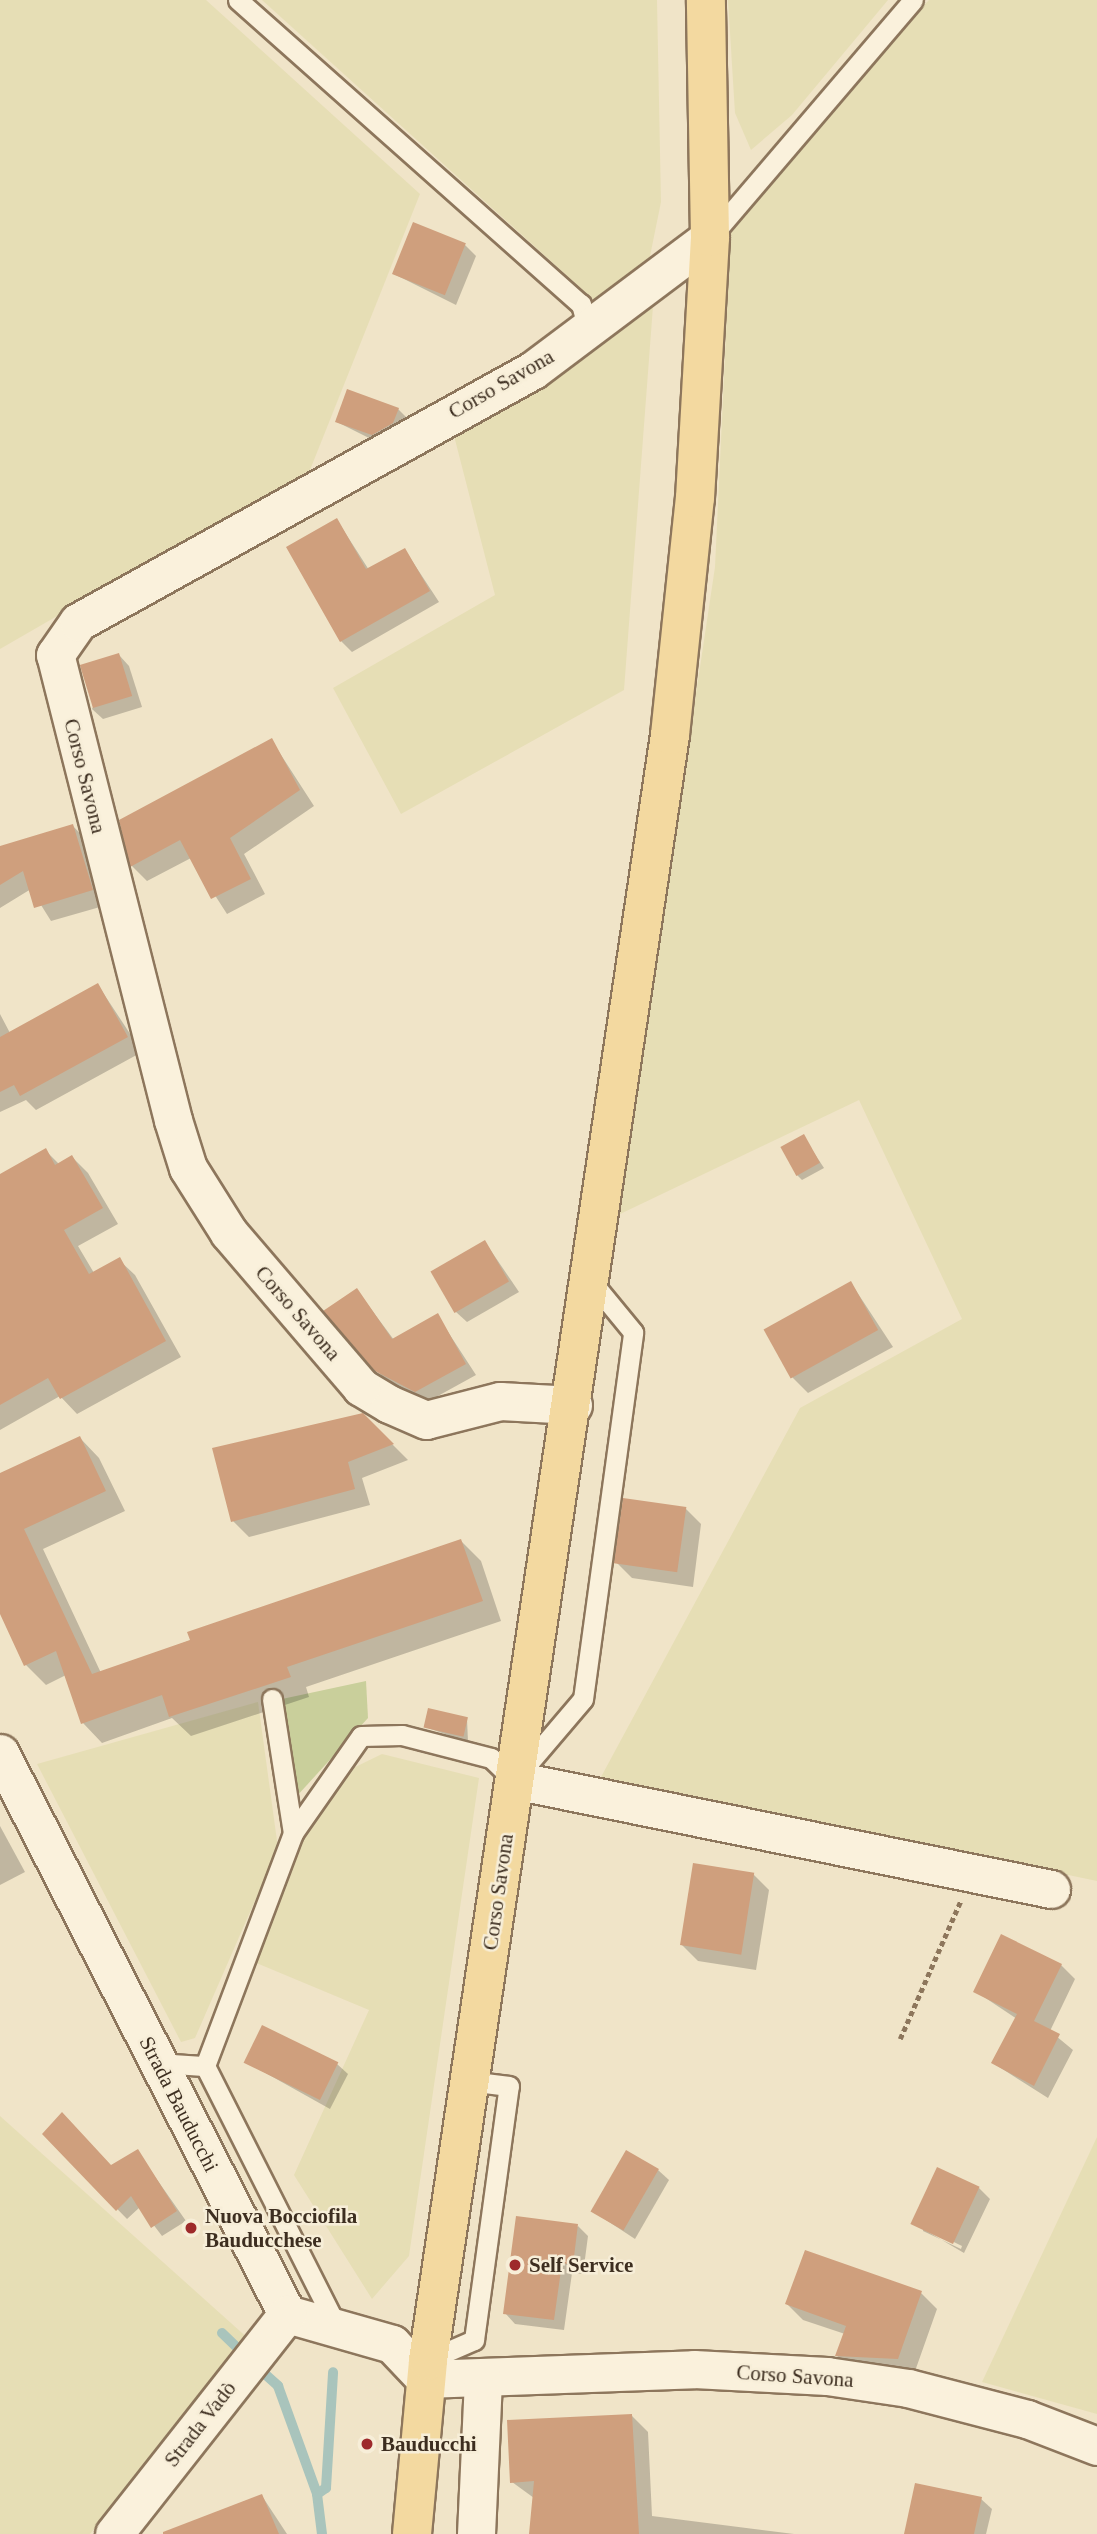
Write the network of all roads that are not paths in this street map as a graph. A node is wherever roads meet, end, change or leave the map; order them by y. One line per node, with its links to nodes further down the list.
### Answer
1 (238, 0): 5 (lane)
2 (706, 0): 4 (main road, Corso Savona)
3 (913, 0): 4 (lane)
4 (710, 237): 5 (street, Corso Savona); 6 (main road, Corso Savona)
5 (588, 331): 7 (street, Corso Savona)
6 (591, 1281): 7 (main road, Corso Savona); 10 (lane)
7 (573, 1405): 10 (main road, Corso Savona)
8 (272, 1699): 11 (lane)
9 (0, 1754): 13 (street, Strada Bauducchi)
10 (514, 1780): 11 (lane); 12 (street); 17 (main road, Corso Savona)
11 (293, 1833): 14 (lane)
12 (1051, 1889)
13 (158, 2063): 14 (lane); 15 (street, Strada Bauducchi)
14 (205, 2066): 16 (lane)
15 (287, 2314): 16 (street); 20 (street, Strada Vadò)
16 (338, 2329): 17 (street)
17 (427, 2369): 18 (street, Corso Savona); 21 (main road, Corso Savona)
18 (483, 2380): 19 (street, Corso Savona); 22 (street)
19 (1097, 2446)
20 (114, 2534)
21 (412, 2534)
22 (475, 2534)

